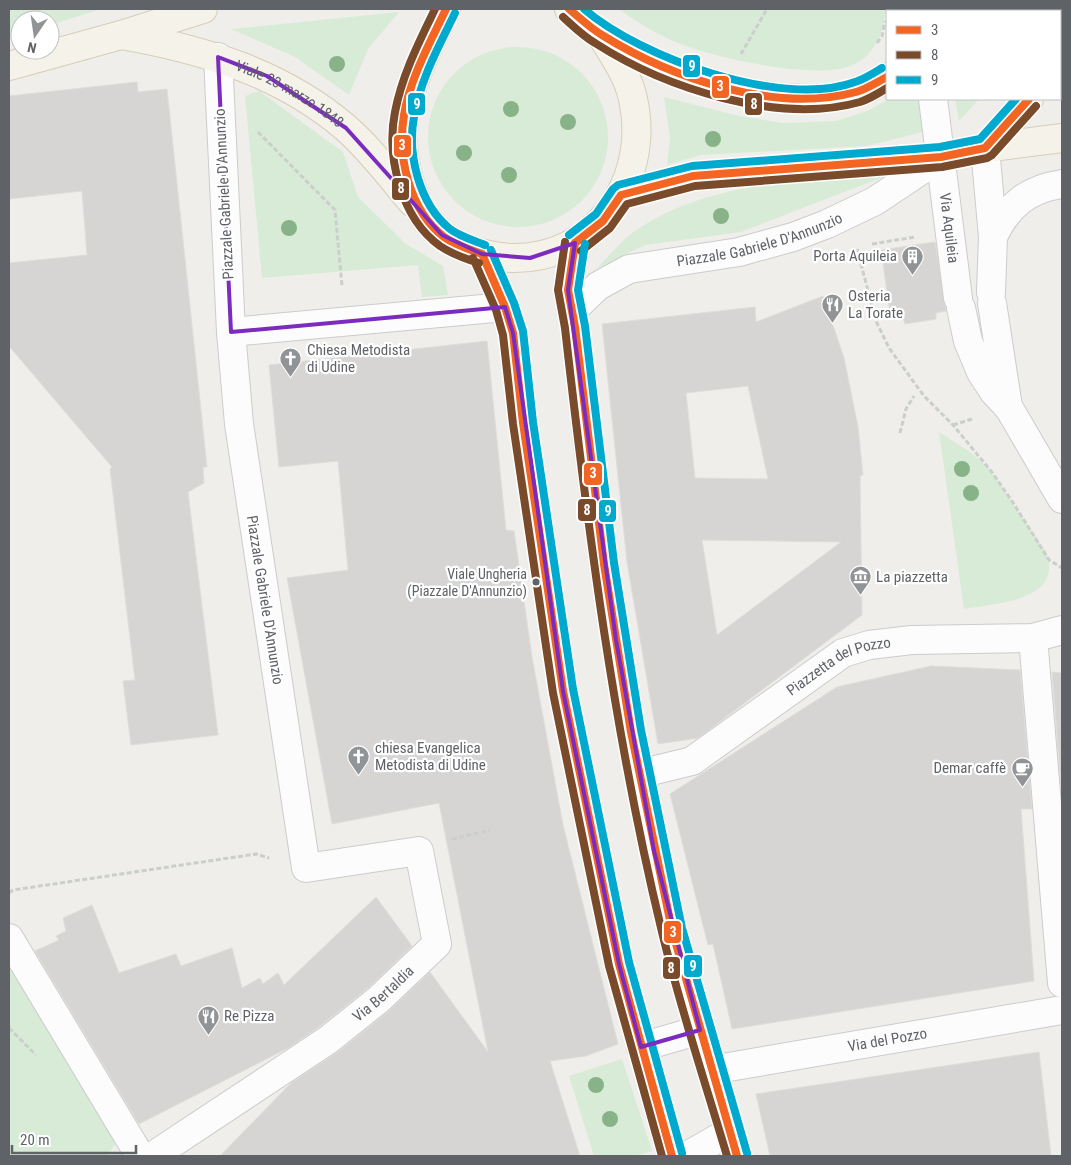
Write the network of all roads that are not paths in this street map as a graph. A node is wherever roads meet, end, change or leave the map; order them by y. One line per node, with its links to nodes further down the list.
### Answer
1 (203, 9): 4 (main road, Viale 23 marzo 1848)
2 (446, 9): 16 (main road)
3 (569, 9): 5 (main road)
4 (121, 35): 6 (main road, Viale 23 marzo 1848); 7 (main road, Viale 23 marzo 1848)
5 (601, 35): 8 (main road); 15 (main road)
6 (218, 57): 16 (main road, Viale 23 marzo 1848); 22 (street, Piazzale Gabriele D'Annunzio)
7 (9, 66)
8 (886, 78)
9 (933, 100): 13 (street)
10 (1028, 100): 12 (main road)
11 (1062, 138): 12 (main road, Piazzale Gabriele D'Annunzio)
12 (985, 148): 13 (main road, Piazzale Gabriele D'Annunzio); 17 (street, Via Aquileia)
13 (941, 157): 15 (main road, Piazzale Gabriele D'Annunzio); 21 (street, Piazzale Gabriele D'Annunzio); 23 (street, Via Aquileia)
14 (1062, 184): 17 (street, Via Aquileia)
15 (621, 195): 18 (main road)
16 (422, 214): 19 (main road)
17 (993, 237): 23 (street, Via Aquileia)
18 (575, 243): 19 (main road); 21 (street)
19 (482, 254): 20 (street)
20 (505, 307): 22 (street); 33 (street)
21 (573, 310): 27 (street)
22 (231, 332): 28 (street, Piazzale Gabriele D'Annunzio)
23 (1009, 408): 24 (street, Via Aquileia)
24 (1062, 499)
25 (1062, 630): 26 (street, Piazzetta del Pozzo)
26 (1033, 638): 27 (street, Piazzetta del Pozzo); 30 (street)
27 (639, 774): 32 (street)
28 (306, 868): 37 (street, Via Bertaldia)
29 (9, 938): 36 (street)
30 (1062, 983)
31 (1062, 1010): 34 (street, Via del Pozzo)
32 (700, 1030): 33 (street); 34 (street)
33 (641, 1047): 38 (street)
34 (711, 1070): 35 (street)
35 (733, 1144): 39 (street)
36 (140, 1156)
37 (153, 1156)
38 (672, 1156)
39 (687, 1156)

